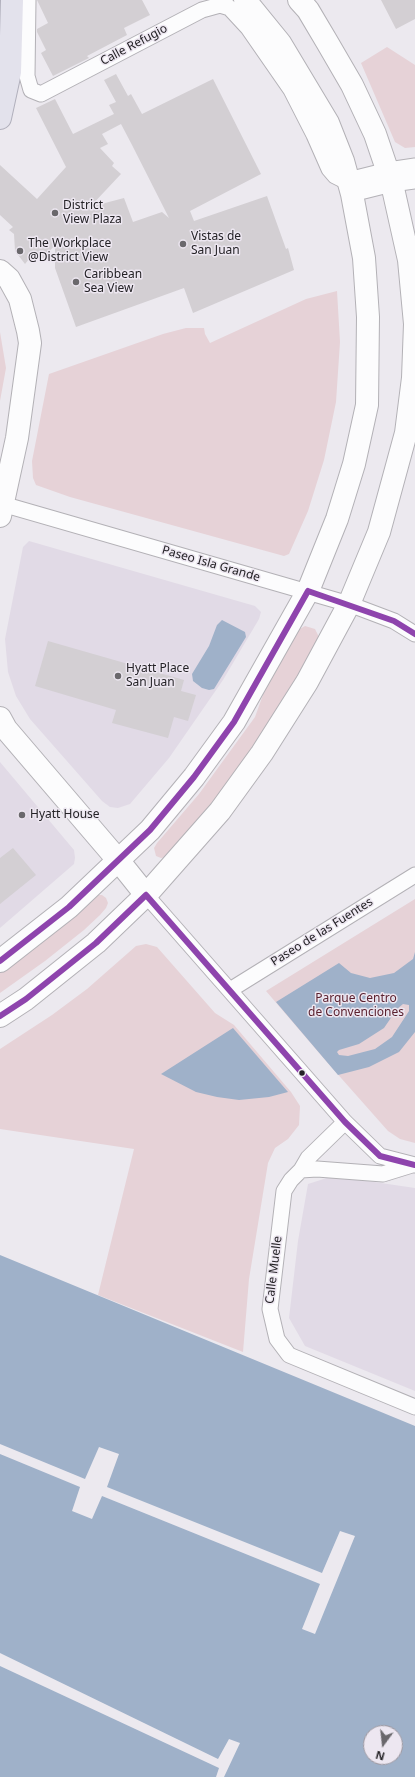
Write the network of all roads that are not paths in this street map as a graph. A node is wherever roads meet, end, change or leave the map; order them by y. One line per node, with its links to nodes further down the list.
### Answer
1 (12, 0): 5 (highway)
2 (28, 0): 3 (street, Calle Refugio)
3 (232, 3): 9 (main road)
4 (304, 3): 7 (main road)
5 (0, 118)
6 (415, 166): 7 (street)
7 (390, 177): 8 (street); 9 (street); 11 (main road)
8 (415, 181)
9 (350, 187): 13 (main road)
10 (0, 271): 12 (main road)
11 (413, 404): 14 (main road)
12 (1, 510): 13 (street, Paseo Isla Grande)
13 (308, 591): 14 (street, Paseo Isla Grande); 17 (main road)
14 (349, 604): 15 (street, Paseo Isla Grande); 19 (main road)
15 (415, 634)
16 (0, 718): 17 (main road)
17 (118, 860): 19 (main road); 20 (main road)
18 (415, 875): 21 (street, Paseo de las Fuentes)
19 (146, 895): 21 (street); 22 (main road)
20 (0, 961)
21 (230, 990): 23 (street)
22 (0, 1016)
23 (345, 1122): 24 (street); 25 (street, Calle Muelle)
24 (413, 1165): 25 (street)
25 (301, 1170): 26 (street, Calle Muelle)
26 (415, 1407)

